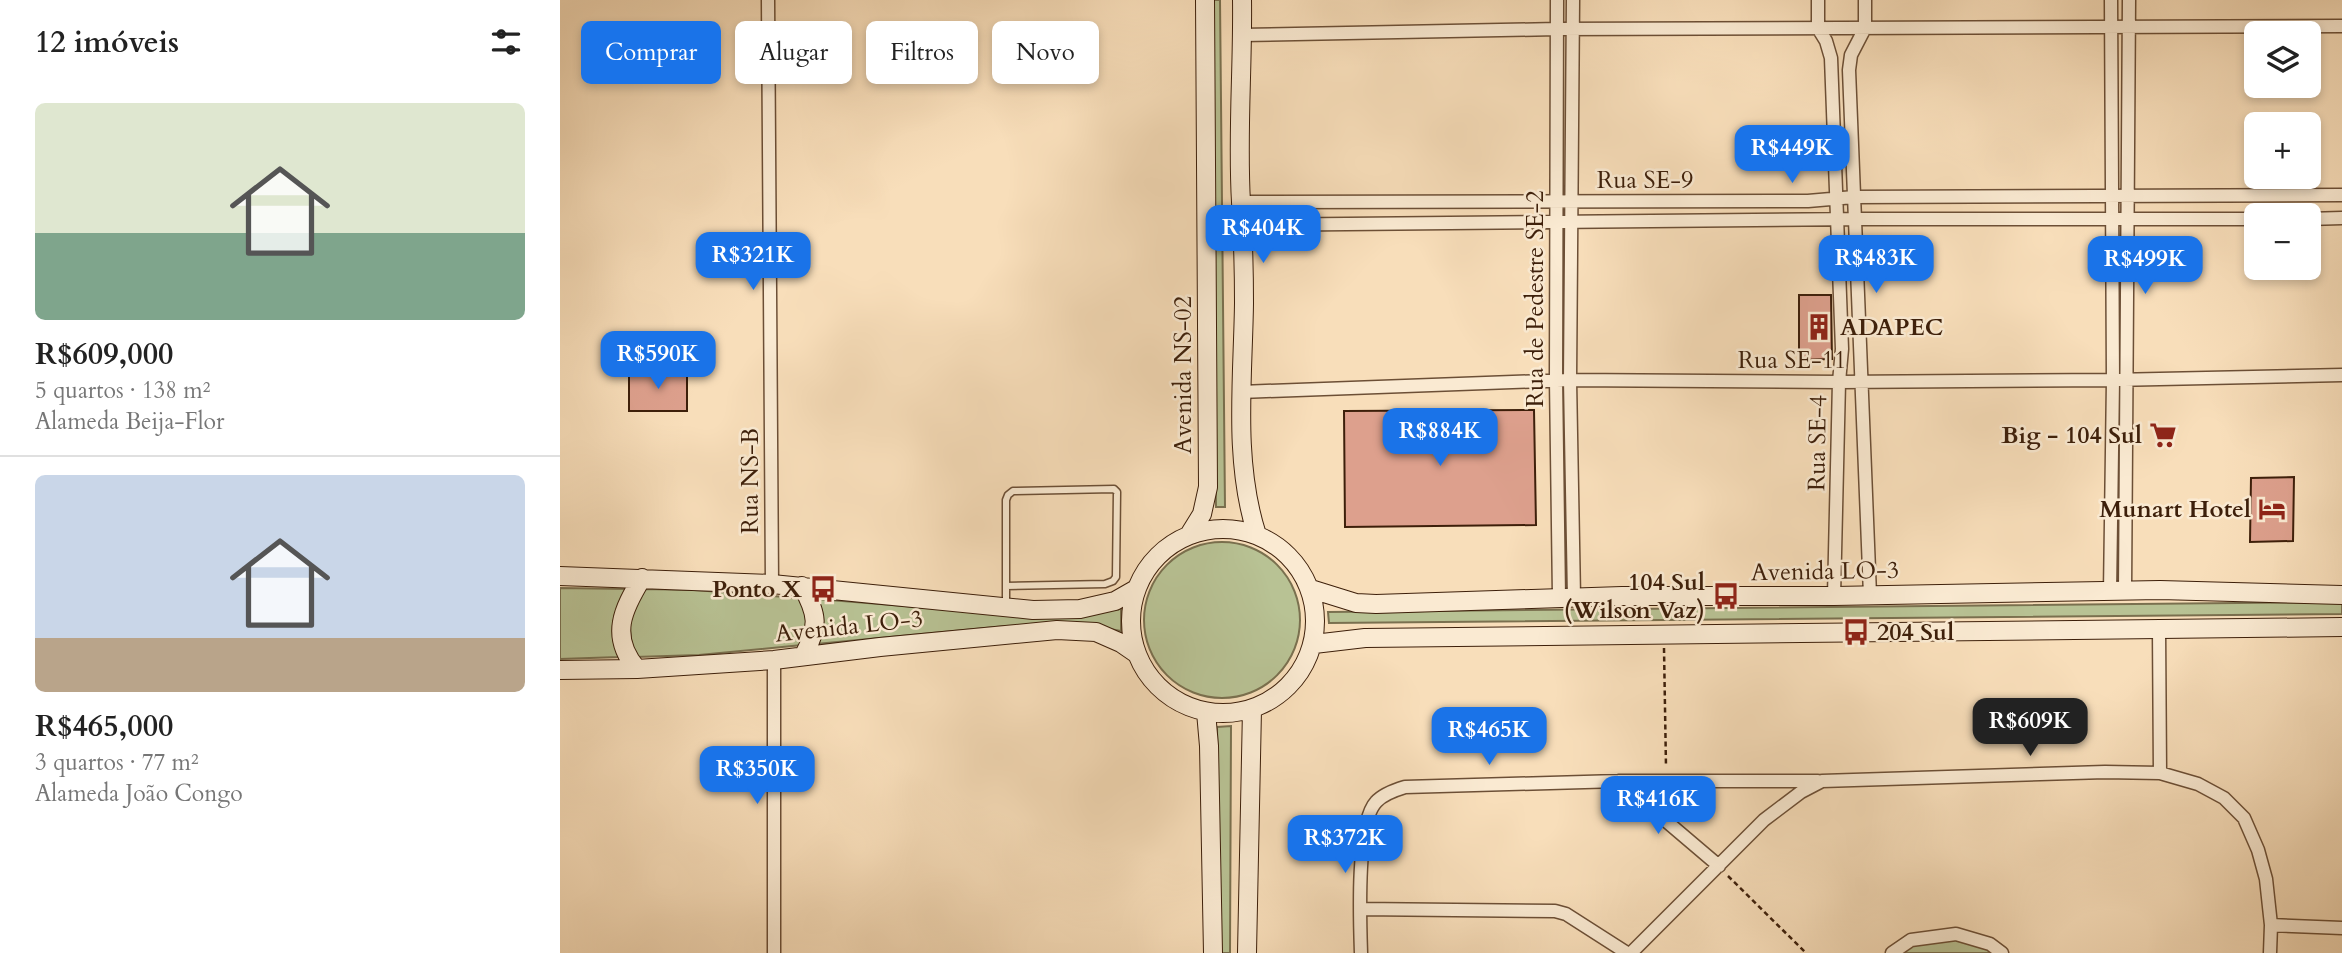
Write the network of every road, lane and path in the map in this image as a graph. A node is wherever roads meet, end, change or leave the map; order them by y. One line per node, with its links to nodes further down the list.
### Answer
1 (768, 0): 48 (street, Rua NS-B)
2 (1205, 0): 45 (street, Avenida NS-02)
3 (1242, 0): 17 (street)
4 (1557, 0): 14 (street, Rua de Pedestre SE-2)
5 (1573, 0): 16 (street, Rua de Pedestre SE-2)
6 (1818, 0): 15 (street, Rua SE-4)
7 (1865, 0): 12 (street, Rua SE-4)
8 (2111, 0): 13 (street)
9 (2129, 0): 11 (street)
10 (2342, 26): 11 (street)
11 (2130, 27): 13 (street); 19 (street)
12 (1865, 28): 13 (street); 15 (street); 21 (street, Rua SE-4)
13 (2111, 28): 18 (street)
14 (1557, 29): 16 (street); 17 (street); 23 (street, Rua de Pedestre SE-2)
15 (1818, 29): 16 (street); 22 (street, Rua SE-4)
16 (1573, 30): 24 (street, Rua de Pedestre SE-2)
17 (1242, 35): 25 (street)
18 (2112, 195): 19 (street, Rua SE-9); 21 (street, Rua SE-9); 31 (street)
19 (2129, 195): 20 (street, Rua SE-9); 32 (street)
20 (2342, 195)
21 (1854, 197): 22 (street, Rua SE-9); 27 (street, Rua SE-4)
22 (1838, 198): 24 (street, Rua SE-9); 30 (street, Rua SE-4)
23 (1556, 201): 24 (street, Rua SE-9); 25 (street, Rua SE-9); 34 (street, Rua de Pedestre SE-2)
24 (1572, 201): 33 (street, Rua de Pedestre SE-2)
25 (1241, 202): 35 (street)
26 (2342, 218): 29 (street)
27 (1857, 219): 30 (street, Rua SE-9); 31 (street, Rua SE-9); 42 (street, Rua SE-4)
28 (2244, 219): 32 (street, Rua SE-9)
29 (2321, 219)
30 (1838, 220): 33 (street, Rua SE-9); 41 (street, Rua SE-4)
31 (2112, 220): 32 (street, Rua SE-9); 40 (street)
32 (2129, 220): 37 (street)
33 (1571, 222): 34 (street, Rua SE-9); 39 (street, Rua de Pedestre SE-2)
34 (1555, 223): 35 (street, Rua SE-9); 38 (street, Rua de Pedestre SE-2)
35 (1244, 225): 43 (street)
36 (2342, 374): 37 (street, Rua SE-11)
37 (2128, 379): 40 (street, Rua SE-11); 53 (street)
38 (1556, 380): 39 (street, Rua SE-11); 43 (street, Rua SE-11); 57 (street, Rua de Pedestre SE-2)
39 (1570, 380): 41 (street, Rua SE-11); 57 (street, Rua de Pedestre SE-2)
40 (2113, 380): 42 (street, Rua SE-11); 53 (street)
41 (1839, 382): 42 (street, Rua SE-11); 56 (street, Rua SE-4)
42 (1862, 382): 54 (street, Rua SE-4)
43 (1241, 392): 44 (street)
44 (1257, 534): 45 (street); 52 (street)
45 (1189, 535): 51 (street)
46 (560, 576): 47 (street, Avenida LO-3)
47 (642, 578): 48 (street, Avenida LO-3); 66 (street)
48 (772, 584): 49 (street, Avenida LO-3)
49 (802, 586): 58 (street, Avenida LO-3); 64 (street)
50 (1006, 586): 50 (lane); 58 (lane)
51 (1136, 589): 58 (street, Avenida LO-3); 63 (street)
52 (1311, 589): 57 (street, Avenida LO-3); 62 (street)
53 (2118, 592): 54 (street, Avenida LO-3); 55 (street, Avenida LO-3)
54 (1870, 595): 56 (street, Avenida LO-3)
55 (2342, 595)
56 (1834, 596): 57 (street, Avenida LO-3)
57 (1567, 597)
58 (1006, 607)
59 (2342, 627): 60 (street)
60 (2159, 629): 61 (street); 70 (street)
61 (1664, 634): 62 (street); 72 (path)
62 (1314, 644): 68 (street)
63 (1137, 654): 64 (street, Avenida LO-3); 69 (street)
64 (804, 655): 65 (street, Avenida LO-3)
65 (774, 660): 66 (street, Avenida LO-3); 78 (street)
66 (637, 669): 67 (street, Avenida LO-3)
67 (560, 670)
68 (1252, 709): 69 (street); 80 (street)
69 (1206, 712): 79 (street)
70 (2160, 773): 73 (street); 76 (street)
71 (1619, 781): 72 (street); 74 (street); 75 (street)
72 (1666, 781): 73 (street)
73 (1822, 782): 74 (street)
74 (1719, 866): 82 (street); 83 (path)
75 (1360, 909): 81 (street); 82 (street)
76 (2271, 925): 77 (street); 86 (street)
77 (2342, 928)
78 (774, 953)
79 (1213, 953)
80 (1247, 953)
81 (1361, 953)
82 (1629, 953)
83 (1806, 953)
84 (1892, 953): 85 (street)
85 (2002, 953)
86 (2270, 953)

